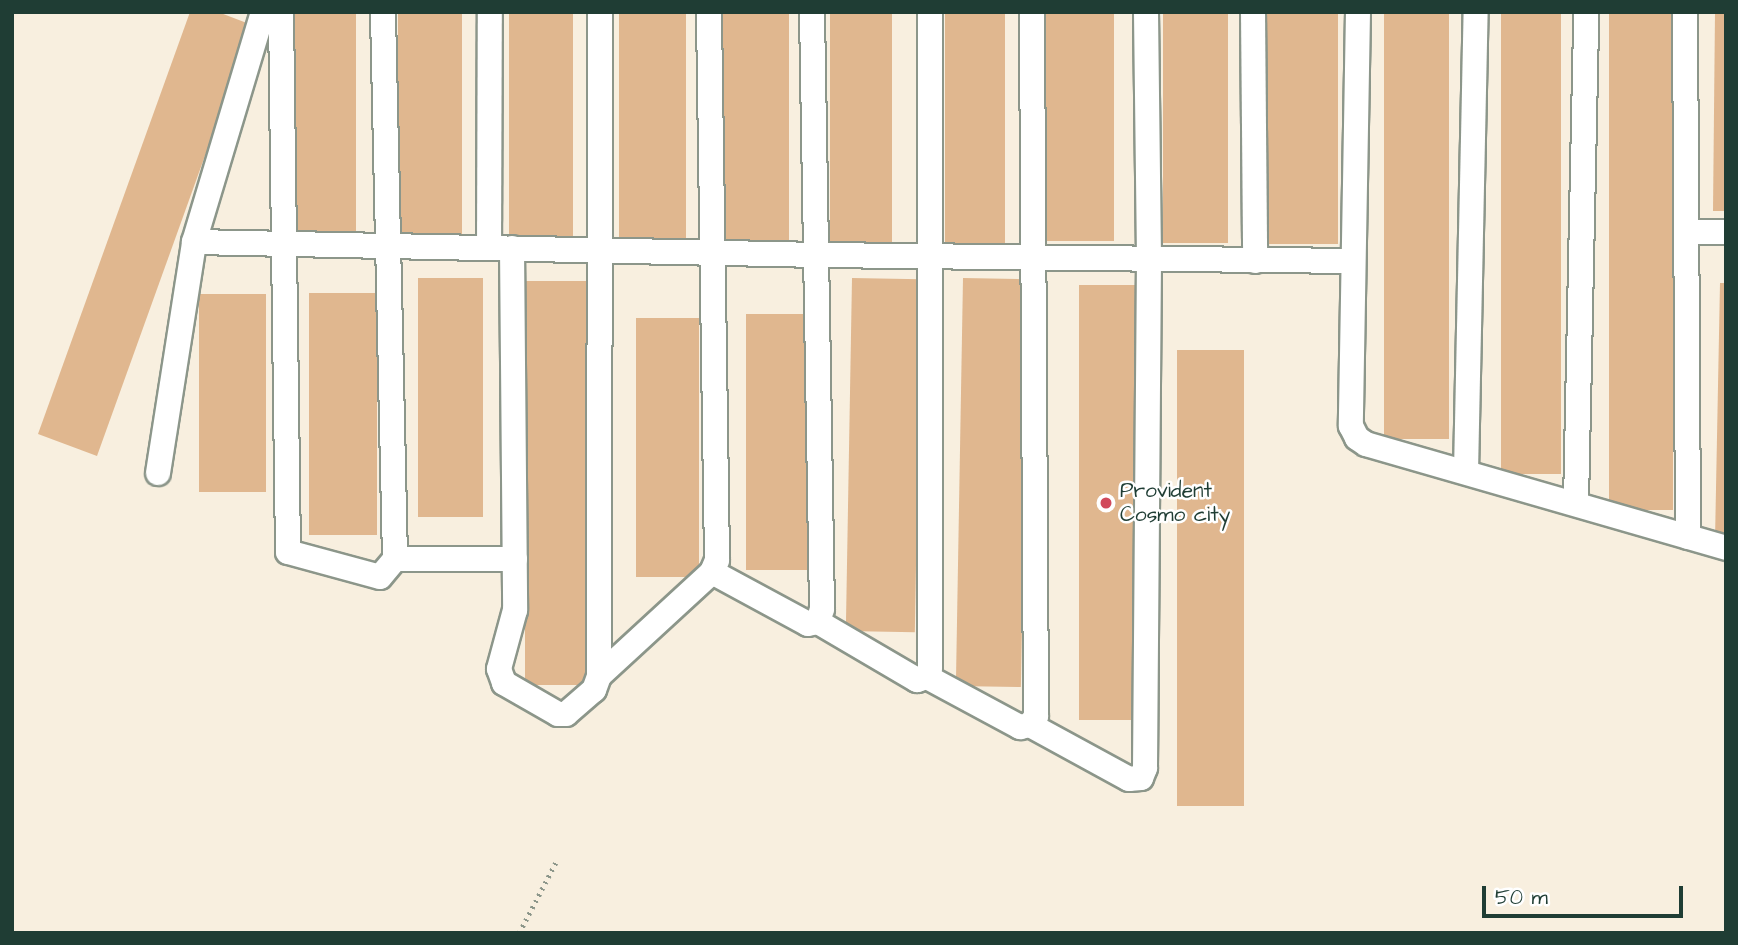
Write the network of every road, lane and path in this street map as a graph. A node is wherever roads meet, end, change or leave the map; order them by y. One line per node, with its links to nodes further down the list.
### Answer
1 (263, 12): 18 (street)
2 (281, 12): 19 (street)
3 (383, 12): 20 (street)
4 (490, 12): 21 (street)
5 (600, 12): 22 (street)
6 (709, 12): 23 (street)
7 (813, 12): 24 (street)
8 (930, 12): 25 (street)
9 (1032, 12): 26 (street)
10 (1146, 12): 27 (street)
11 (1253, 12): 28 (street)
12 (1358, 12): 29 (street)
13 (1476, 12): 30 (street)
14 (1586, 12): 32 (street)
15 (1685, 12): 16 (street)
16 (1686, 232): 17 (street); 33 (street)
17 (1726, 232)
18 (194, 242): 19 (street); 31 (street)
19 (284, 243): 20 (street); 35 (street)
20 (387, 246): 21 (street); 35 (street)
21 (500, 248): 22 (street); 36 (street)
22 (600, 251): 23 (street); 39 (street)
23 (712, 252): 24 (street); 37 (street)
24 (818, 255): 25 (street); 38 (street)
25 (931, 256): 26 (street); 40 (street)
26 (1036, 257): 27 (street); 41 (street)
27 (1149, 258): 28 (street); 41 (street)
28 (1255, 261): 29 (street)
29 (1352, 261): 30 (street)
30 (1466, 472): 32 (street)
31 (158, 473)
32 (1576, 503): 33 (street)
33 (1688, 537): 34 (street)
34 (1726, 548)
35 (394, 559): 36 (street)
36 (515, 559): 39 (street)
37 (712, 572): 38 (street); 39 (street)
38 (818, 622): 40 (street)
39 (599, 676)
40 (927, 677): 41 (street)
41 (1030, 725)
42 (557, 860): 43 (path)
43 (519, 933)

